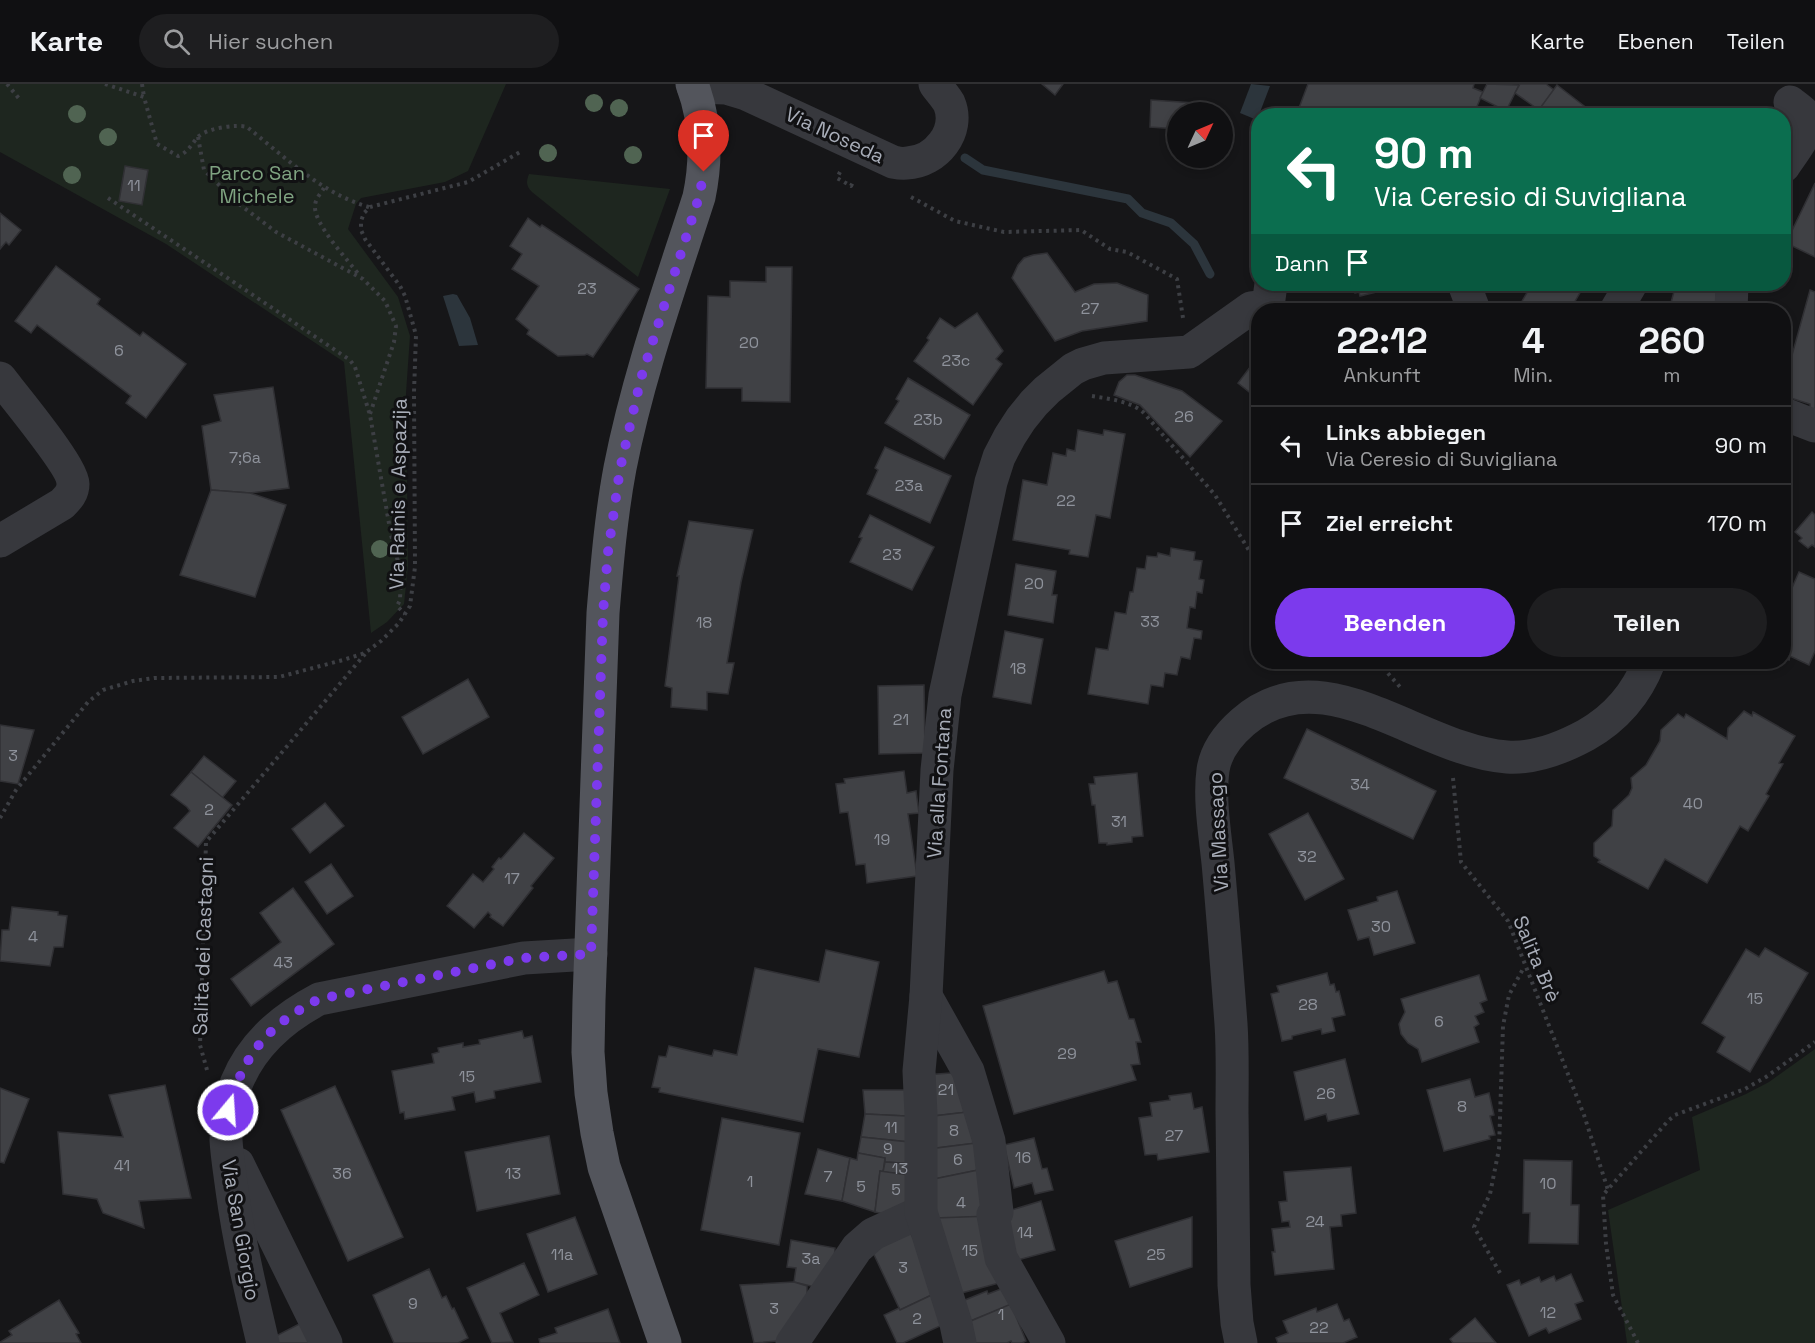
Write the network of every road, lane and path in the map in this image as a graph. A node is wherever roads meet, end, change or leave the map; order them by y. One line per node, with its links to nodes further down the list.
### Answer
1 (8, 84): 8 (path)
2 (105, 84): 6 (path)
3 (142, 84): 6 (path)
4 (934, 84): 10 (street, Via Noseda)
5 (692, 85): 10 (street, Via Noseda); 35 (main road)
6 (144, 97): 9 (path)
7 (1789, 100): 12 (street)
8 (21, 101)
9 (198, 136): 14 (path); 18 (path)
10 (853, 144): 13 (path)
11 (520, 152): 17 (path)
12 (1791, 155)
13 (856, 177)
14 (324, 188): 17 (path); 18 (path)
15 (903, 192): 20 (path)
16 (108, 198): 23 (path)
17 (370, 207): 28 (path, Via Rainis e Aspazija)
18 (363, 279): 23 (path)
19 (1251, 308): 20 (street)
20 (1189, 352): 22 (street, Via alla Fontana)
21 (0, 378): 26 (street)
22 (1047, 390): 27 (path); 37 (street, Via alla Fontana)
23 (370, 415): 28 (path)
24 (1791, 417): 25 (street)
25 (1815, 426)
26 (0, 541)
27 (1251, 554)
28 (405, 614): 29 (path, Via Rainis e Aspazija)
29 (366, 653): 34 (path, Via Rainis e Aspazija); 39 (path, Salita dei Castagni)
30 (1384, 669): 32 (path)
31 (1646, 669): 33 (street, Via Massago)
32 (1400, 687)
33 (1449, 743): 36 (path, Salita Brè); 50 (street, Via Massago)
34 (0, 818)
35 (591, 954): 40 (street, Via San Giorgio); 46 (main road)
36 (1525, 966): 41 (path, Salita Brè); 43 (path)
37 (926, 996): 42 (street, Via alla Fontana); 49 (street)
38 (1815, 1042): 41 (path)
39 (209, 1077)
40 (226, 1141): 44 (street, Via San Giorgio); 45 (street)
41 (1608, 1190): 51 (path)
42 (921, 1212): 47 (street); 48 (street, Via alla Fontana)
43 (1500, 1273)
44 (262, 1343)
45 (326, 1343)
46 (665, 1343)
47 (792, 1343)
48 (960, 1343)
49 (1049, 1343)
50 (1241, 1343)
51 (1638, 1343)

